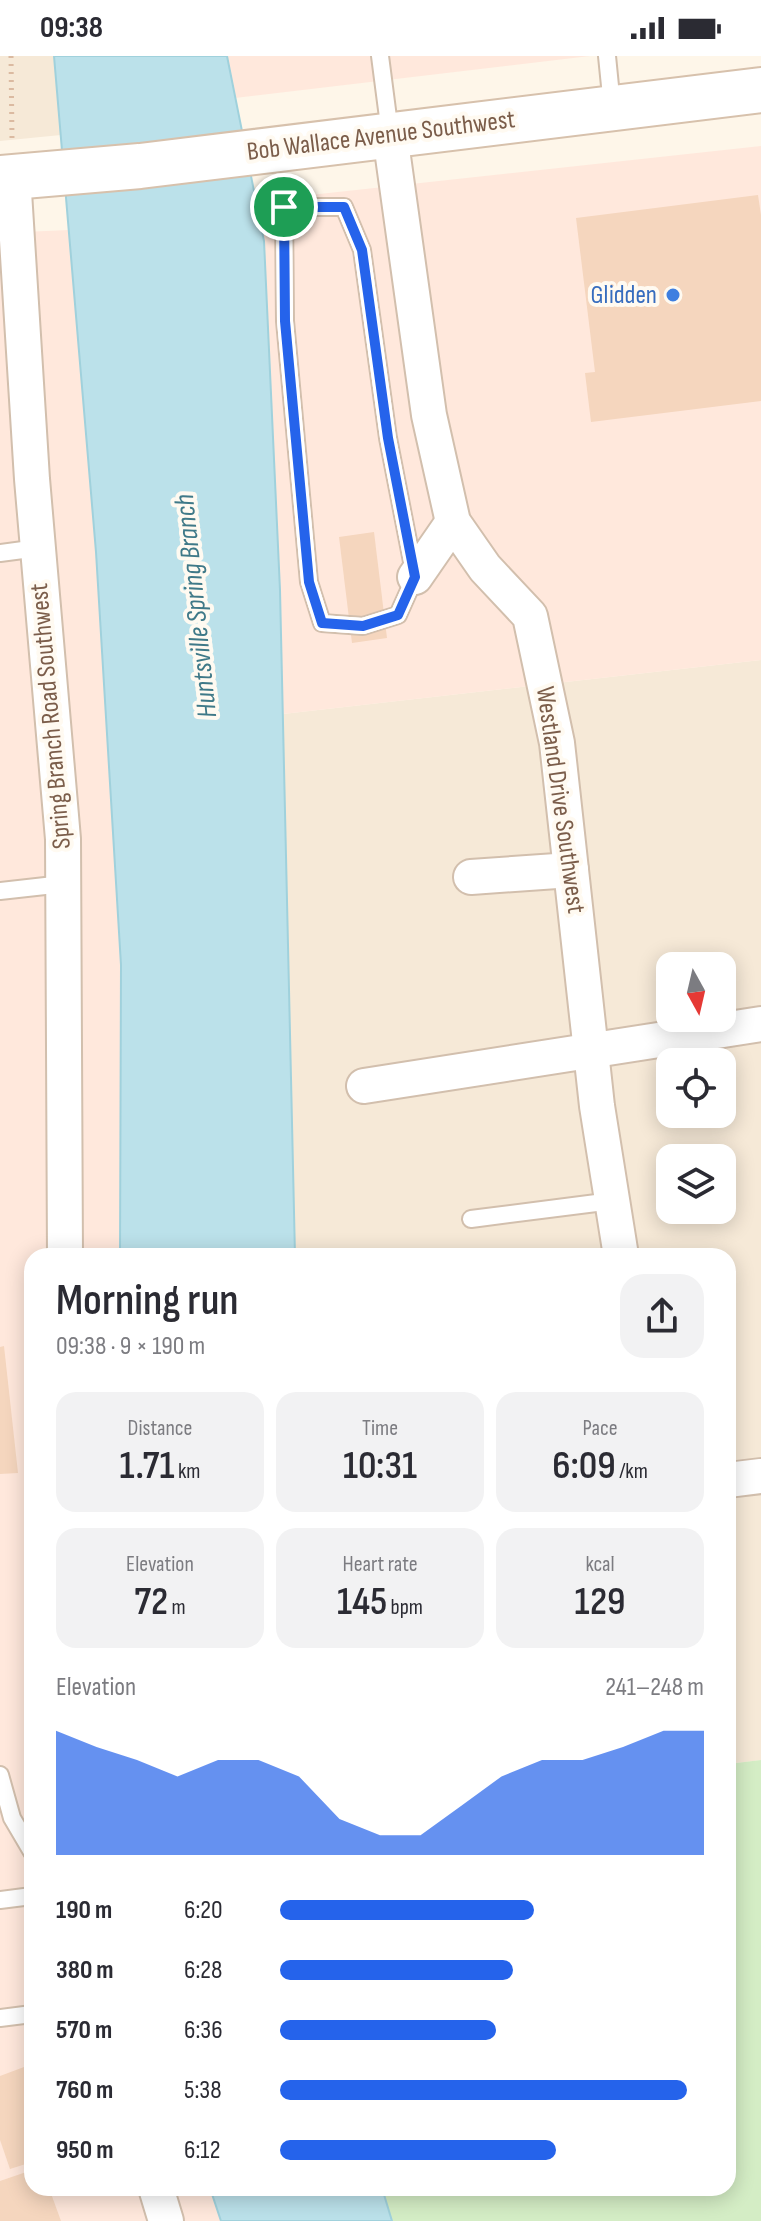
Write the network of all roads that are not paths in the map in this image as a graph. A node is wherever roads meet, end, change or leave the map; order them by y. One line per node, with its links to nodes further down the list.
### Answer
1 (380, 56): 5 (lane)
2 (607, 56): 4 (lane)
3 (761, 90): 4 (main road, Bob Wallace Avenue Southwest)
4 (613, 108): 5 (main road, Bob Wallace Avenue Southwest)
5 (390, 135): 6 (main road, Bob Wallace Avenue Southwest); 7 (street, Westland Drive Southwest)
6 (21, 176): 8 (street, Spring Branch Road Southwest)
7 (453, 522): 10 (street); 11 (street, Westland Drive Southwest)
8 (38, 548): 9 (lane); 13 (street, Spring Branch Road Southwest)
9 (0, 553)
10 (415, 577): 10 (lane)
11 (571, 870): 12 (street); 16 (street, Westland Drive Southwest)
12 (471, 877)
13 (63, 884): 14 (lane); 20 (street, Spring Branch Road Southwest)
14 (0, 891)
15 (761, 1024): 16 (street)
16 (590, 1049): 17 (street); 18 (street, Westland Drive Southwest)
17 (364, 1086)
18 (612, 1201): 19 (lane); 21 (street, Westland Drive Southwest)
19 (471, 1219)
20 (65, 1248)
21 (620, 1248)
22 (761, 1476): 23 (street)
23 (736, 1479)
24 (0, 1775): 25 (lane)
25 (24, 1838)
26 (24, 1897): 27 (lane)
27 (0, 1900)
28 (24, 2015): 29 (lane)
29 (0, 2018)
30 (158, 2196): 31 (street)
31 (166, 2221)

